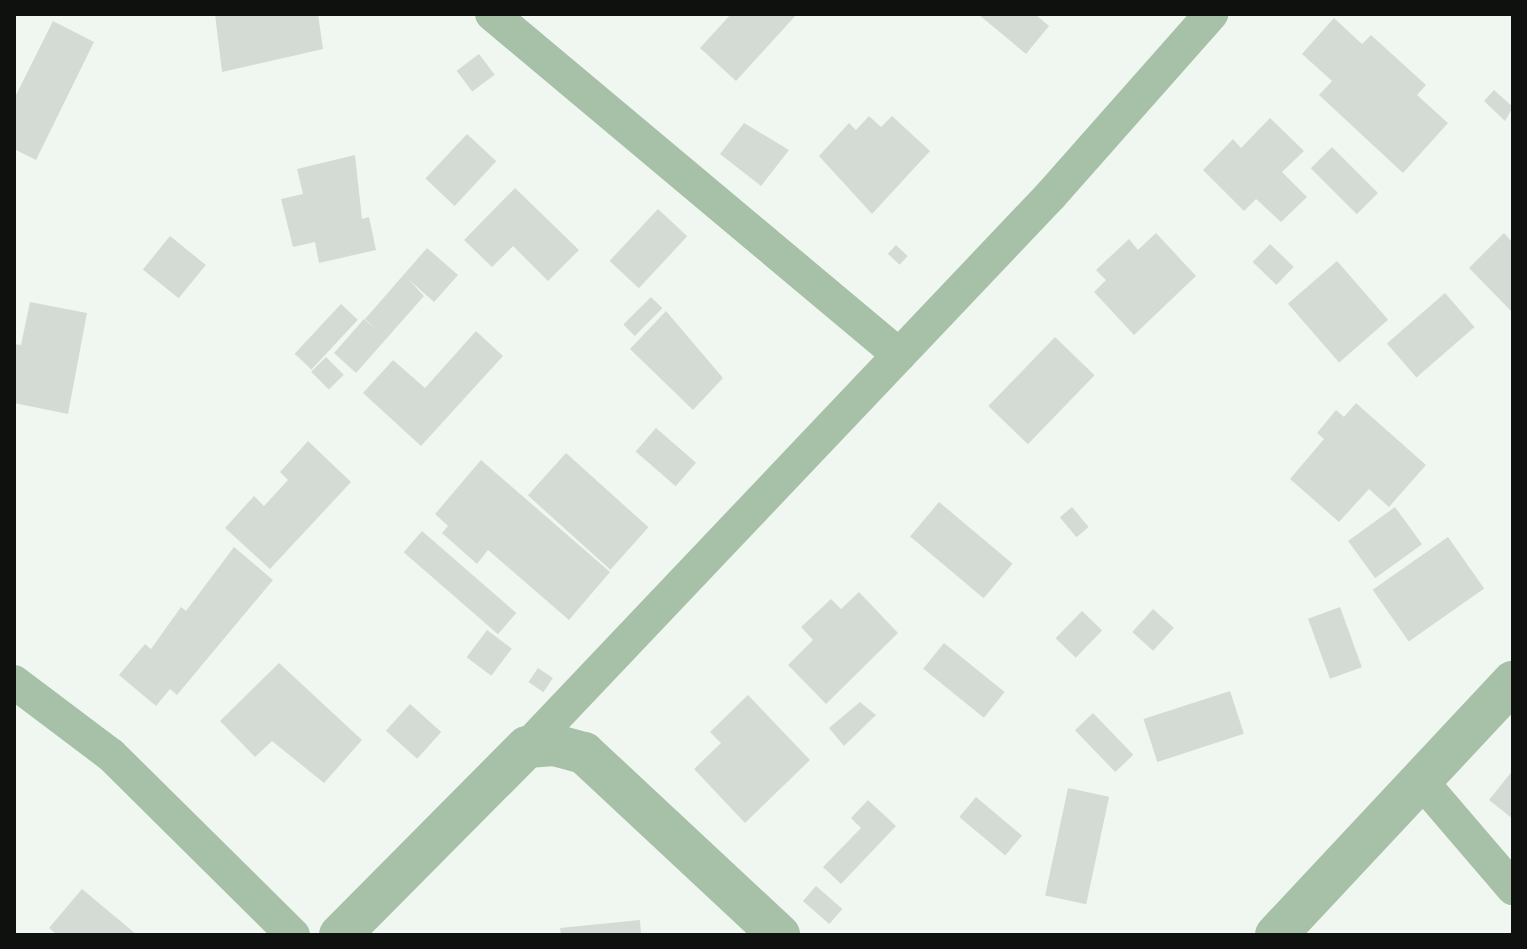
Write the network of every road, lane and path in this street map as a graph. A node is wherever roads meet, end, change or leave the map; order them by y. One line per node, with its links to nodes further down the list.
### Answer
1 (492, 14): 3 (street)
2 (1211, 14): 3 (street)
3 (899, 355): 6 (street)
4 (14, 682): 9 (street)
5 (1513, 682): 7 (street)
6 (527, 747): 10 (street); 11 (street)
7 (1422, 782): 8 (street); 12 (street)
8 (1513, 888)
9 (293, 935)
10 (340, 935)
11 (779, 935)
12 (1276, 935)

